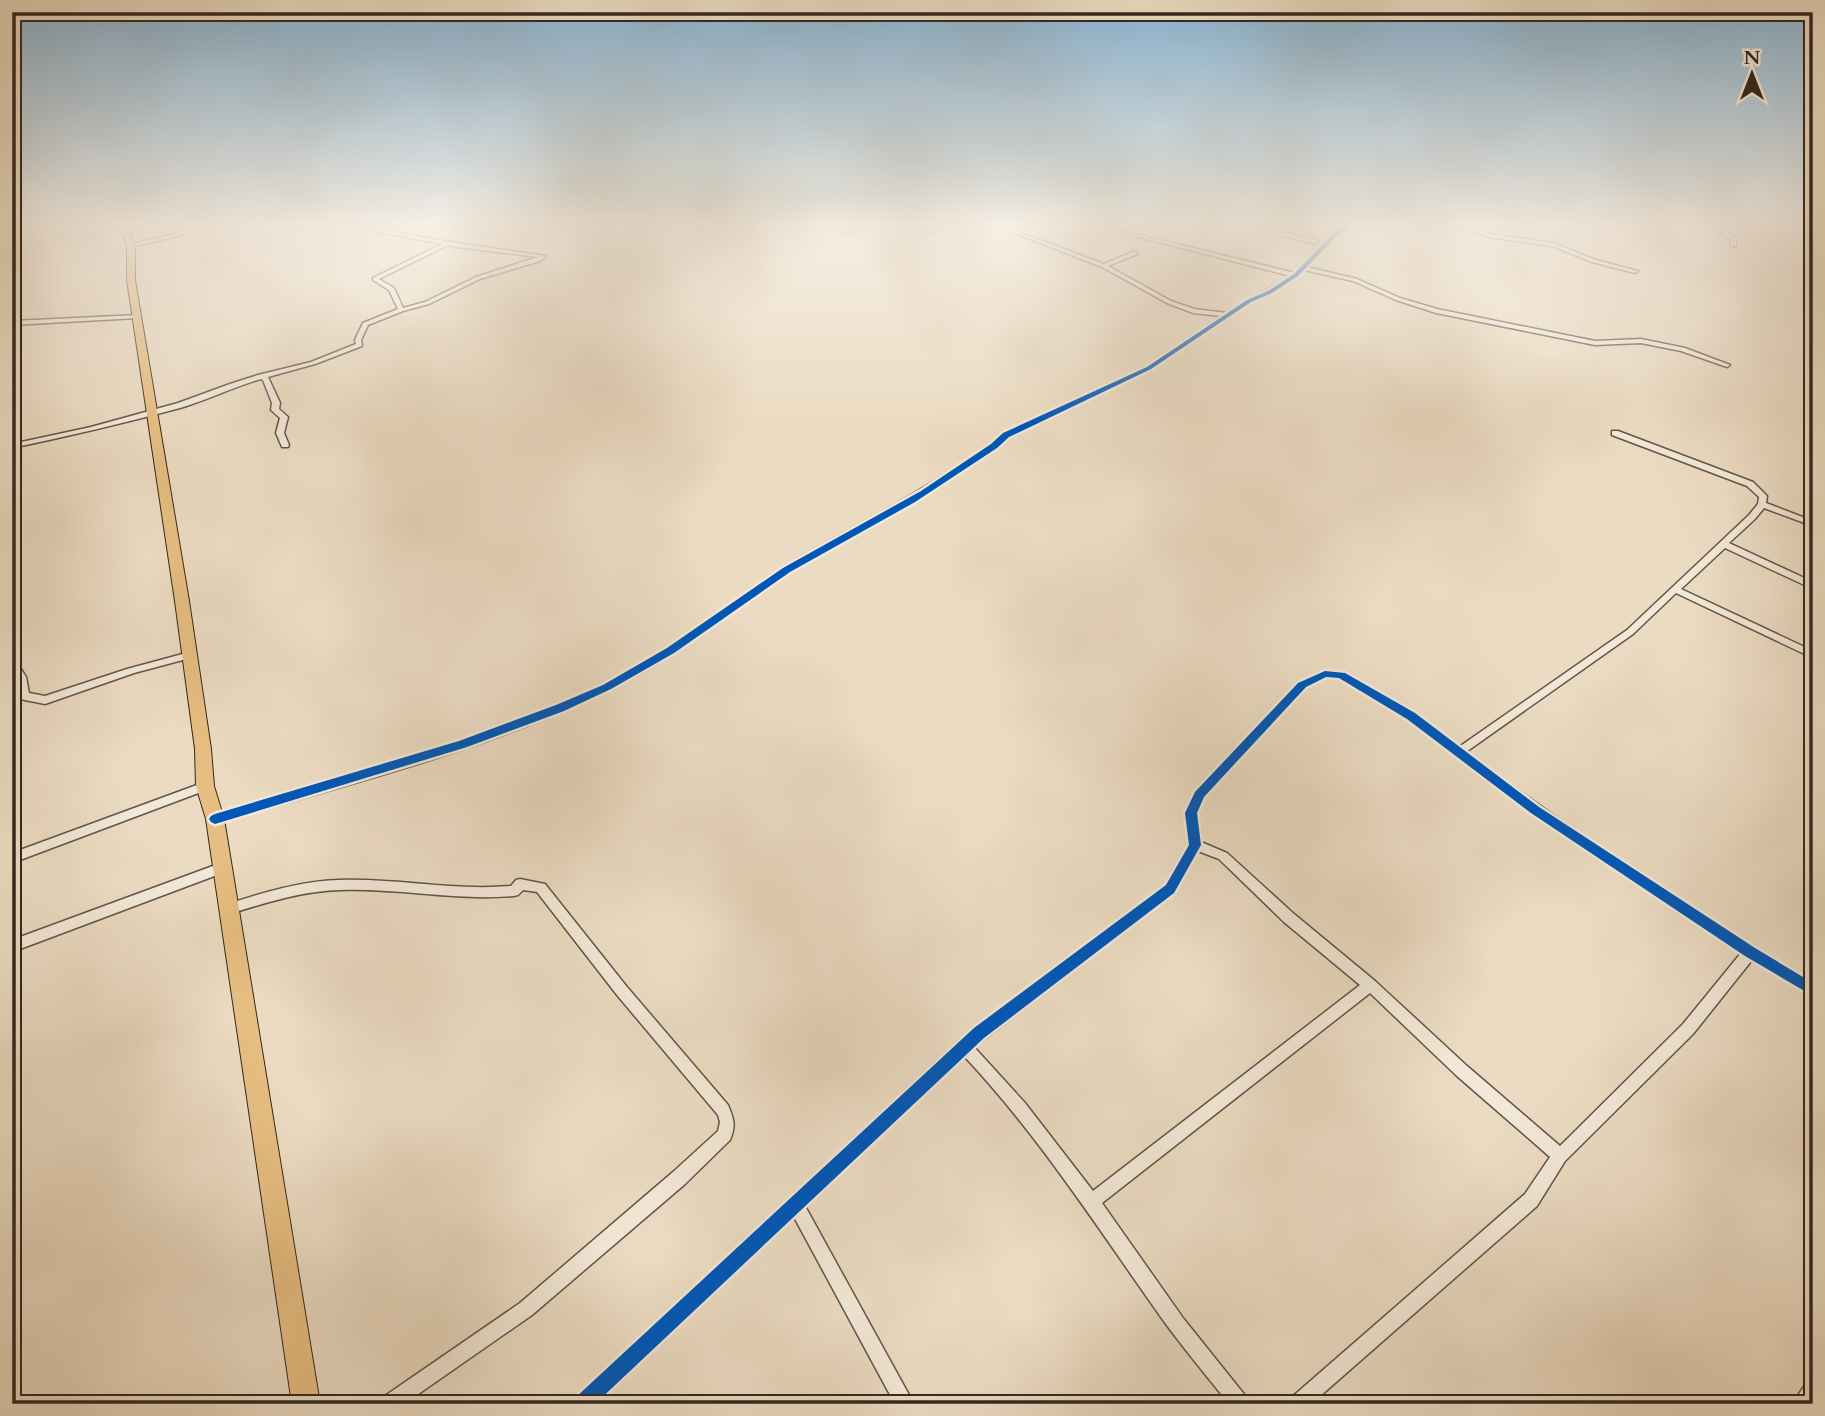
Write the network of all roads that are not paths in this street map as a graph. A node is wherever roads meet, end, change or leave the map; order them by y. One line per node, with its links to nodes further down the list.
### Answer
1 (133, 291): 10 (main road)
2 (393, 291): 7 (street)
3 (452, 291): 7 (street)
4 (1149, 291): 8 (street)
5 (1268, 291): 9 (street)
6 (1380, 291): 13 (street)
7 (401, 310): 14 (street)
8 (1194, 311): 9 (street); 12 (street)
9 (1227, 315): 12 (street)
10 (137, 316): 11 (street); 15 (main road)
11 (12, 323)
12 (1212, 325): 29 (street)
13 (1727, 365)
14 (260, 376): 15 (street); 18 (street)
15 (153, 413): 17 (street); 24 (main road)
16 (1615, 433): 19 (street)
17 (12, 446)
18 (285, 446)
19 (1762, 504): 20 (street); 21 (street)
20 (1813, 524)
21 (1724, 544): 22 (street); 23 (street)
22 (1813, 586)
23 (1677, 590): 25 (street); 27 (street)
24 (190, 655): 26 (street); 28 (main road)
25 (1813, 655)
26 (12, 663)
27 (1459, 752): 30 (street); 35 (street)
28 (205, 786): 29 (main road); 31 (street)
29 (215, 819): 32 (main road)
30 (1195, 845): 36 (street); 38 (street)
31 (12, 858)
32 (221, 868): 33 (main road); 34 (street)
33 (229, 909): 44 (main road); 45 (street)
34 (12, 946)
35 (1750, 952): 37 (street); 39 (street)
36 (1370, 985): 39 (street); 40 (street)
37 (1813, 990)
38 (964, 1046): 40 (street); 41 (street)
39 (1560, 1156): 48 (street)
40 (1091, 1202): 47 (street)
41 (795, 1203): 43 (street); 46 (street)
42 (1813, 1388): 49 (street)
43 (584, 1402)
44 (306, 1404)
45 (387, 1404)
46 (905, 1404)
47 (1241, 1404)
48 (1297, 1404)
49 (1801, 1404)

